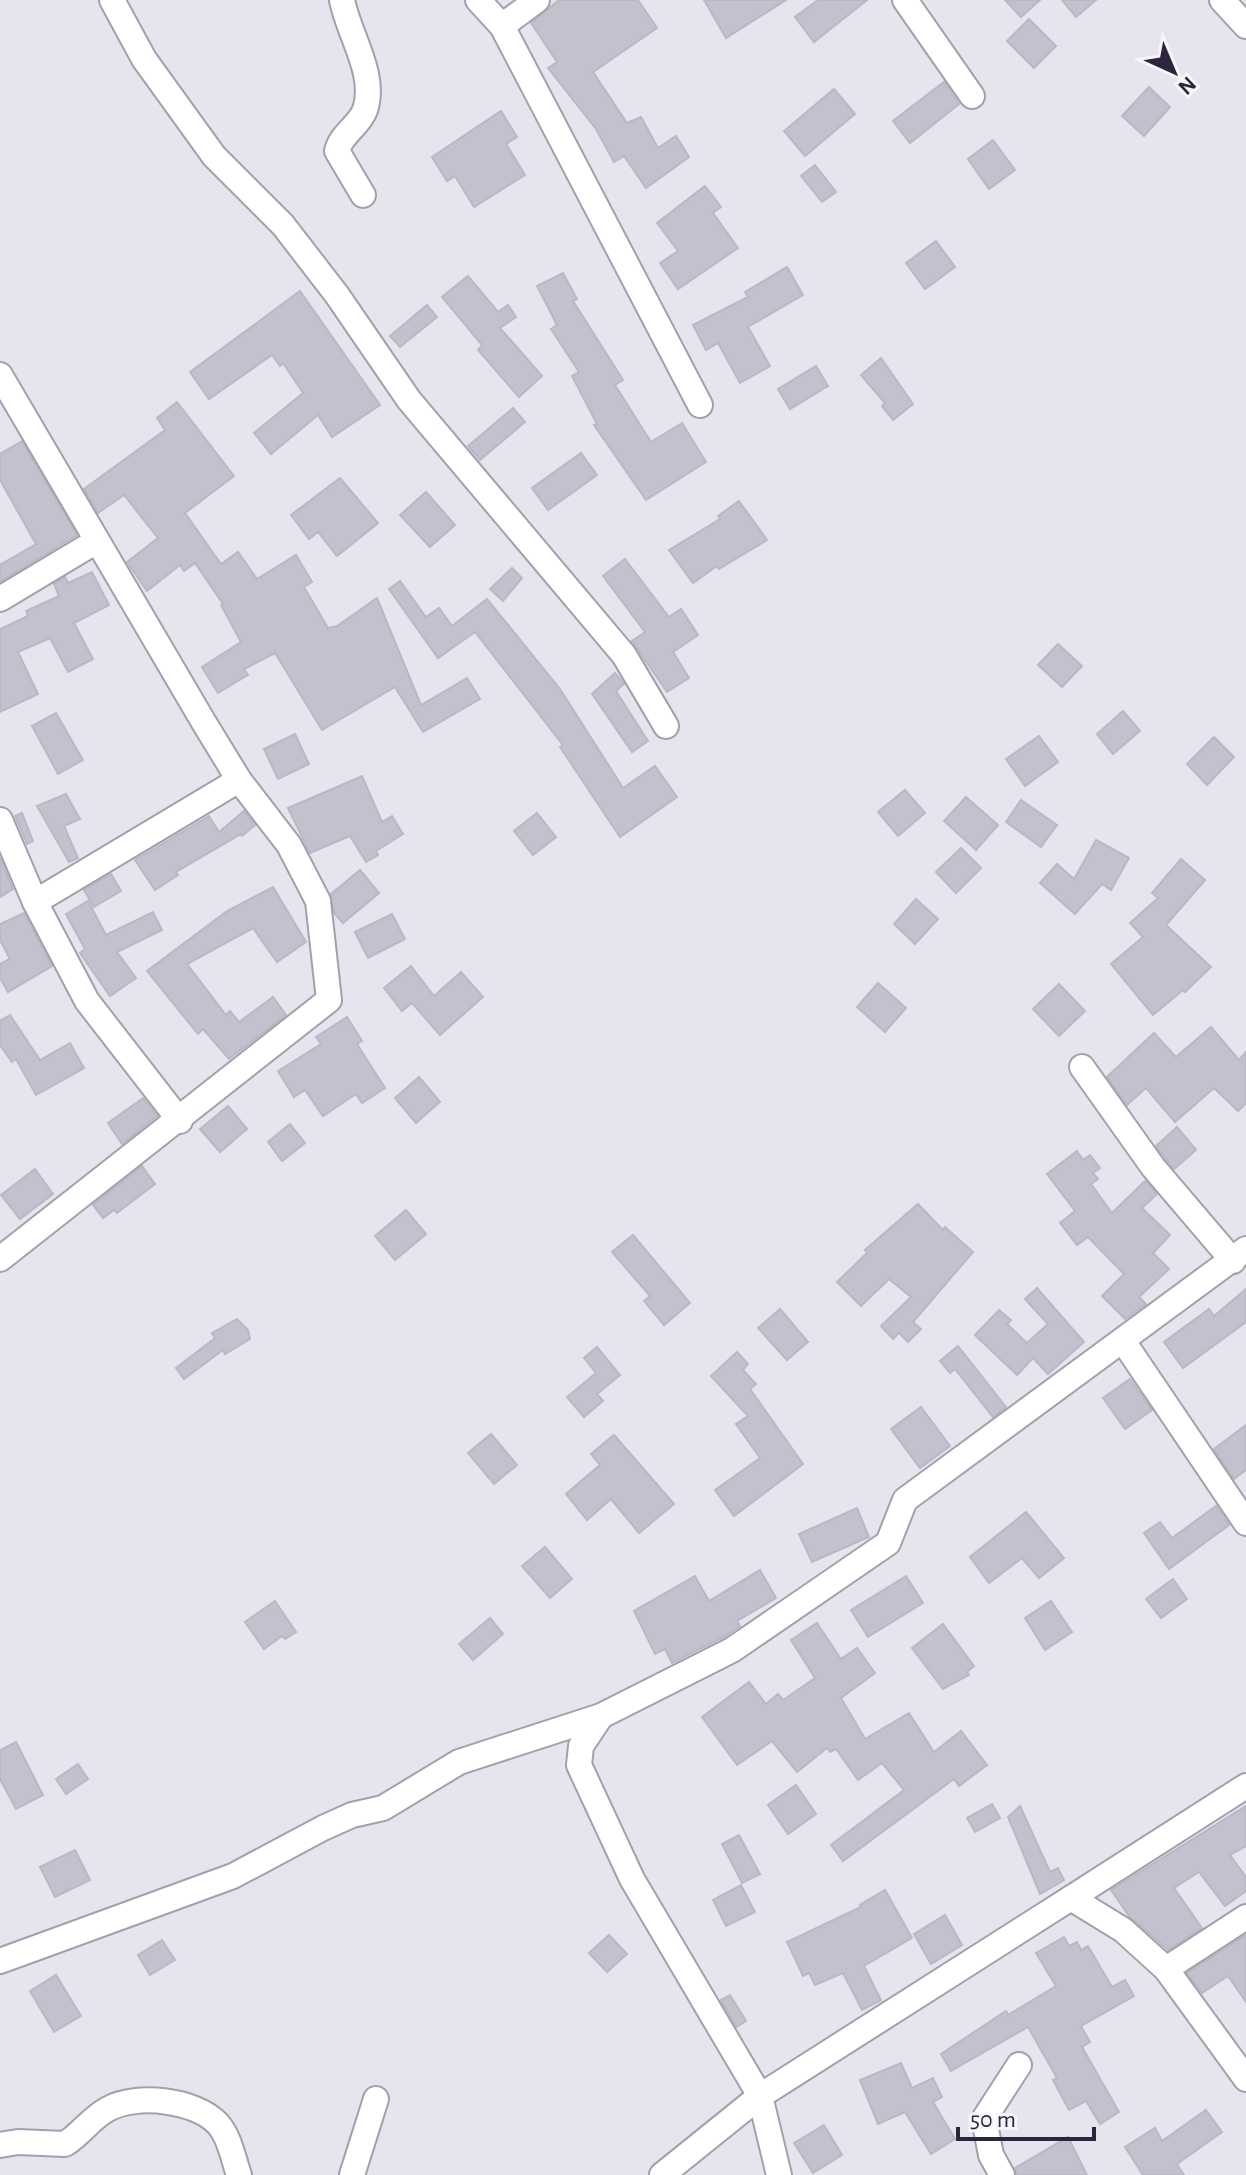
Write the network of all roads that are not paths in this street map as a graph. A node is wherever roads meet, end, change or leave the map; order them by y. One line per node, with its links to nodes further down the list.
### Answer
1 (112, 0): 15 (street)
2 (342, 0): 10 (street)
3 (478, 0): 7 (street)
4 (537, 0): 7 (street)
5 (905, 0): 9 (street)
6 (1222, 0): 8 (street)
7 (502, 26): 12 (street)
8 (1246, 26)
9 (972, 96)
10 (363, 195)
11 (1, 376): 13 (street)
12 (700, 405)
13 (95, 542): 14 (street); 16 (street)
14 (0, 599)
15 (666, 726)
16 (239, 780): 18 (street); 20 (street)
17 (0, 820): 18 (street)
18 (35, 902): 20 (street)
19 (1082, 1067): 21 (street)
20 (180, 1121): 22 (street)
21 (1240, 1255): 23 (street)
22 (0, 1259)
23 (1123, 1341): 24 (street); 25 (street)
24 (1246, 1523)
25 (601, 1716): 29 (street); 33 (street)
26 (1246, 1786): 27 (street)
27 (1071, 1898): 30 (street); 33 (street)
28 (1246, 1917): 30 (street)
29 (0, 1961)
30 (1166, 1969): 32 (street)
31 (1019, 2065): 40 (street)
32 (1246, 2079)
33 (760, 2096): 36 (street); 39 (street)
34 (376, 2099): 38 (street)
35 (0, 2145): 37 (street)
36 (777, 2174)
37 (239, 2175)
38 (352, 2175)
39 (662, 2175)
40 (1002, 2175)

